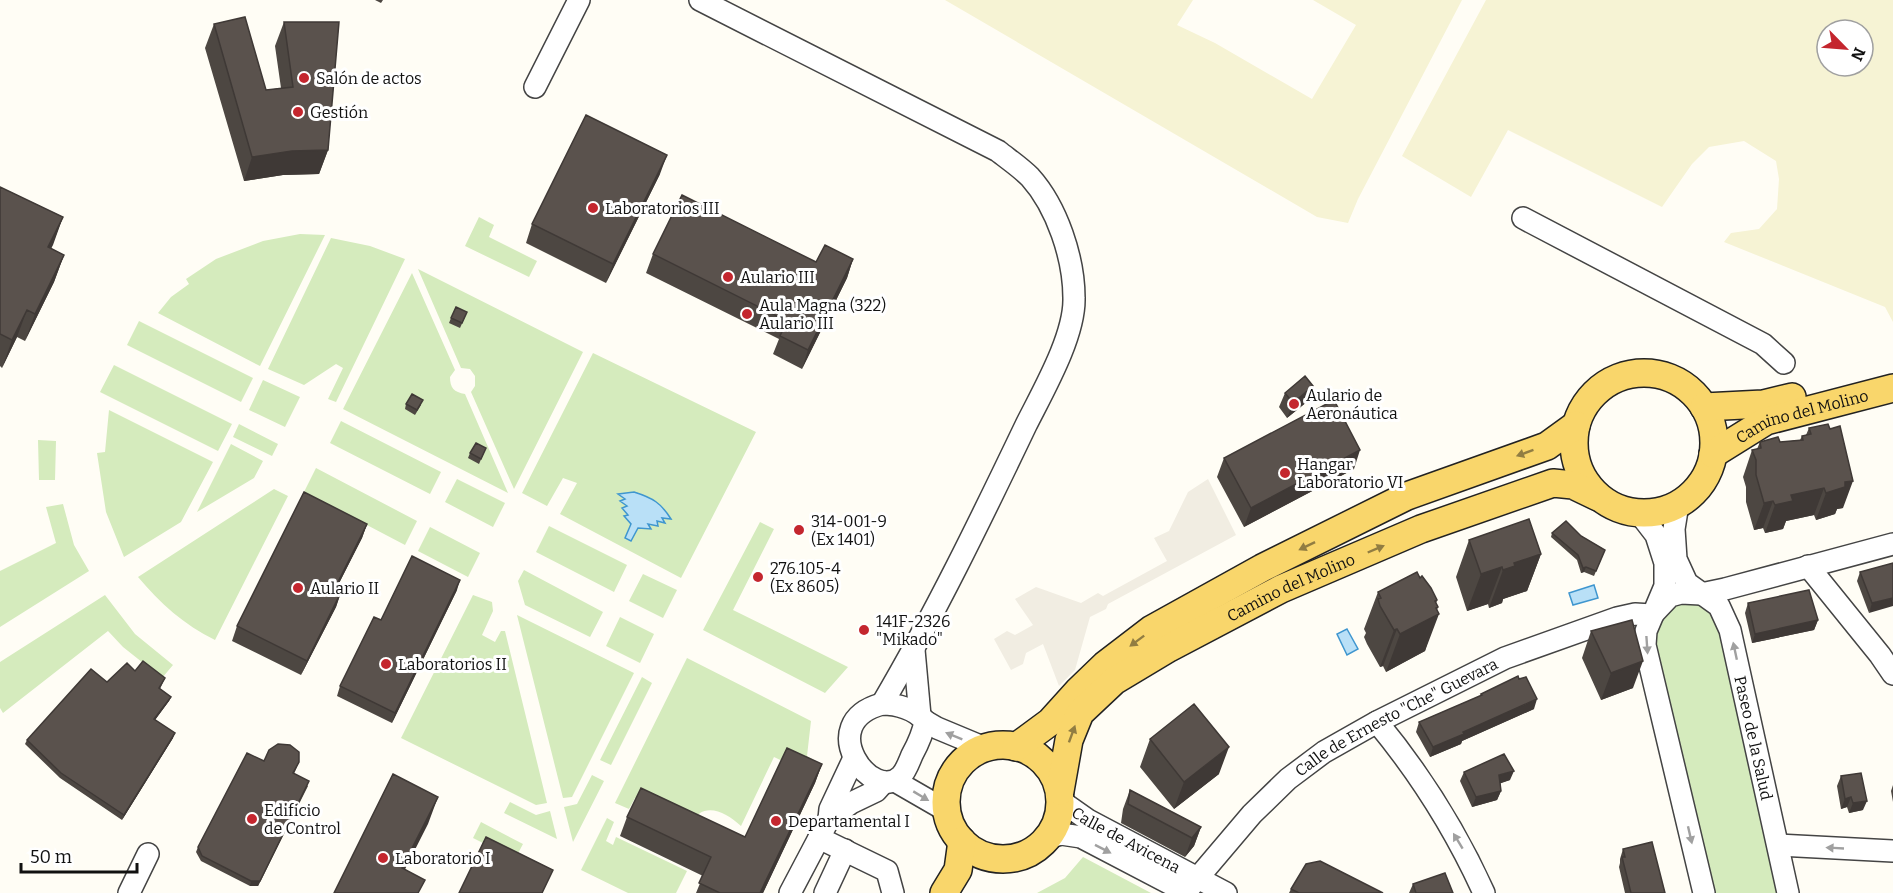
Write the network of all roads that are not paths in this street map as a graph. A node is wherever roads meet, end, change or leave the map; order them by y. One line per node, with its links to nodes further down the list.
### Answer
1 (579, 0): 3 (street)
2 (700, 0): 18 (street)
3 (535, 87)
4 (1523, 218): 5 (street)
5 (1784, 363)
6 (1893, 372): 8 (main road, Camino del Molino)
7 (1893, 388): 10 (main road, Camino del Molino)
8 (1704, 407): 9 (main road); 10 (main road)
9 (1576, 425): 11 (main road); 23 (main road, Camino del Molino, one-way to 23)
10 (1713, 454): 12 (main road)
11 (1598, 496): 13 (main road); 27 (main road, Camino del Molino, one-way to 11)
12 (1678, 504): 13 (main road); 16 (street, Paseo de la Salud)
13 (1639, 513): 17 (street)
14 (1893, 544): 15 (street)
15 (1808, 566): 16 (street); 19 (street)
16 (1701, 594): 17 (street); 33 (street, Paseo de la Salud, one-way to 16)
17 (1652, 615): 22 (street, Calle de Ernesto "Che" Guevara); 47 (street, one-way to 47)
18 (914, 650): 20 (street); 21 (street)
19 (1893, 674)
20 (882, 704): 21 (street); 25 (street)
21 (923, 718): 24 (street, one-way to 21); 26 (street)
22 (1377, 722): 38 (street, Calle de Ernesto "Che" Guevara); 46 (street, one-way to 22)
23 (1016, 747): 24 (main road); 27 (main road)
24 (985, 748): 28 (main road)
25 (854, 758): 26 (street); 29 (street)
26 (889, 781): 28 (street, one-way to 28); 29 (street)
27 (1060, 796): 31 (main road); 38 (street, Calle de Avicena)
28 (947, 811): 32 (main road)
29 (829, 819): 30 (street)
30 (819, 838): 34 (street); 40 (street)
31 (1048, 838): 37 (main road); 38 (street, one-way to 38)
32 (962, 842): 37 (main road); 43 (main road)
33 (1778, 845): 35 (street, one-way to 33); 48 (street, Paseo de la Salud)
34 (845, 850): 41 (street); 42 (street)
35 (1893, 851)
36 (148, 854): 39 (street)
37 (996, 859): 44 (main road)
38 (1189, 889): 45 (street, Calle de Avicena)
39 (129, 893)
40 (790, 893)
41 (825, 893)
42 (893, 893)
43 (944, 893)
44 (963, 893)
45 (1226, 893)
46 (1484, 893)
47 (1704, 893)
48 (1788, 893)

